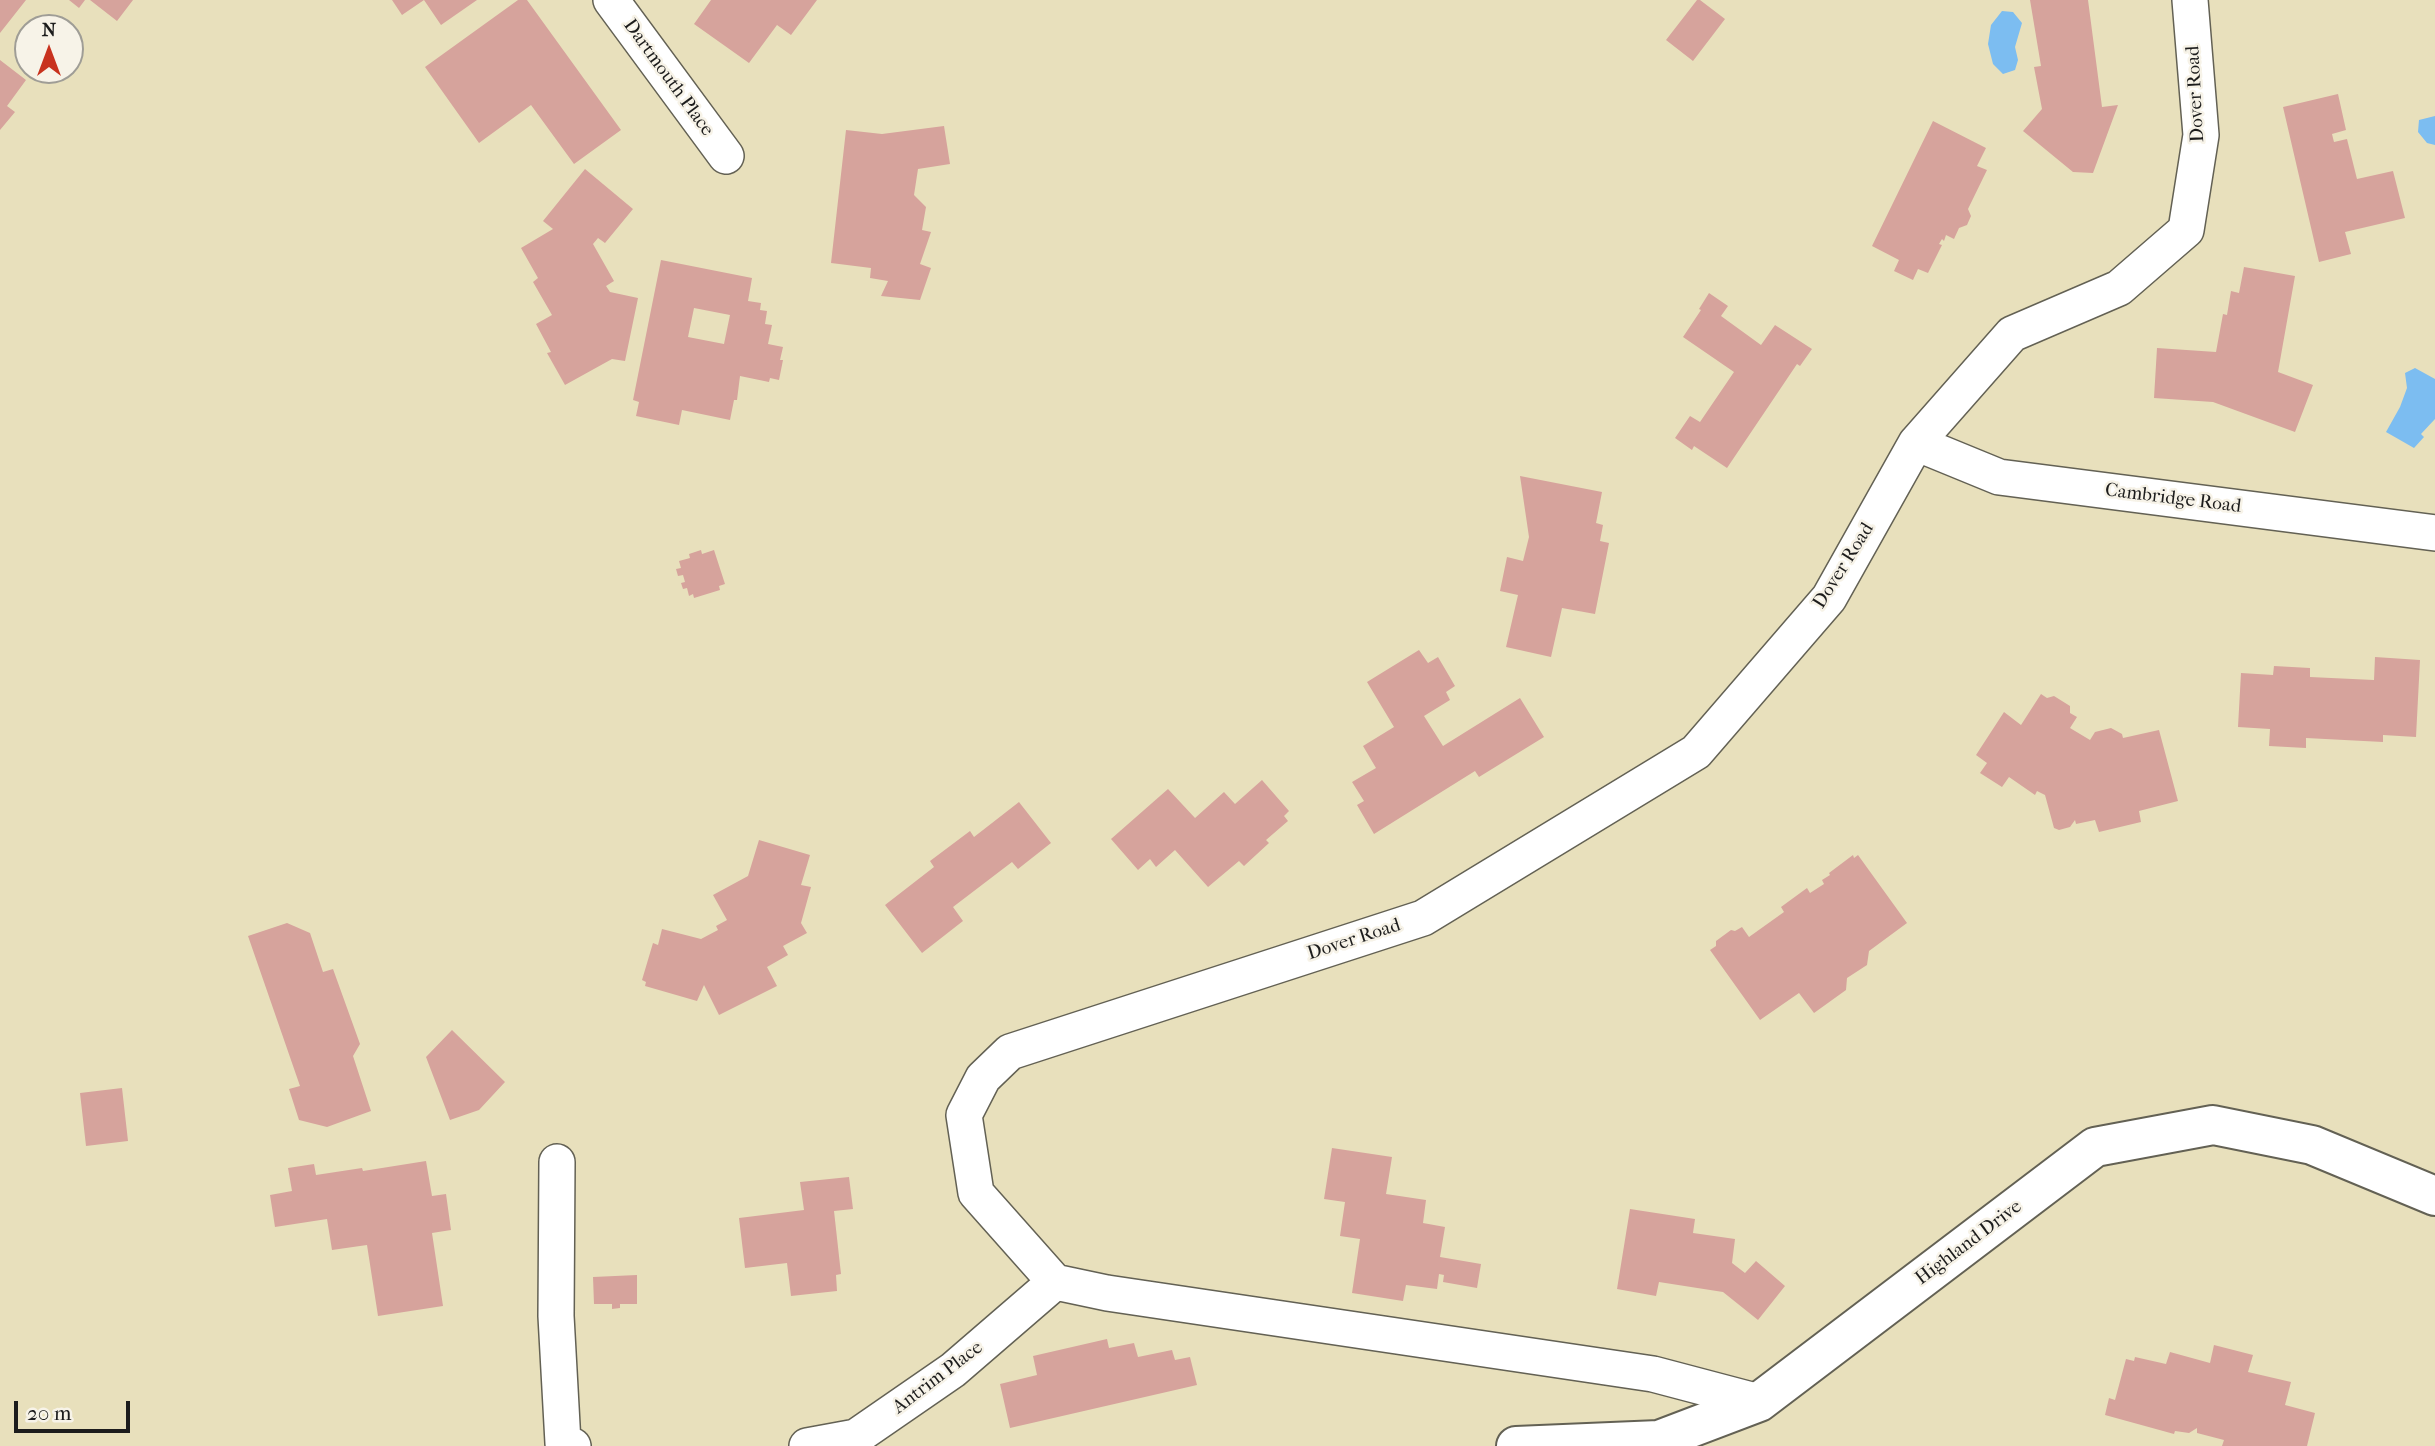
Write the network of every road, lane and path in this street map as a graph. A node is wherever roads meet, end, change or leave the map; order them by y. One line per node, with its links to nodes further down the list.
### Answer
1 (611, 0): 3 (street, Dartmouth Place)
2 (2190, 0): 4 (street, Dover Road)
3 (726, 156)
4 (1916, 443): 5 (street, Cambridge Road); 8 (street, Dover Road)
5 (2435, 533)
6 (557, 1162): 10 (street)
7 (2435, 1196): 9 (street, Highland Drive)
8 (1055, 1282): 9 (street); 11 (street, Antrim Place)
9 (1759, 1402): 12 (street, Highland Drive)
10 (573, 1446)
11 (807, 1446)
12 (1516, 1446)

